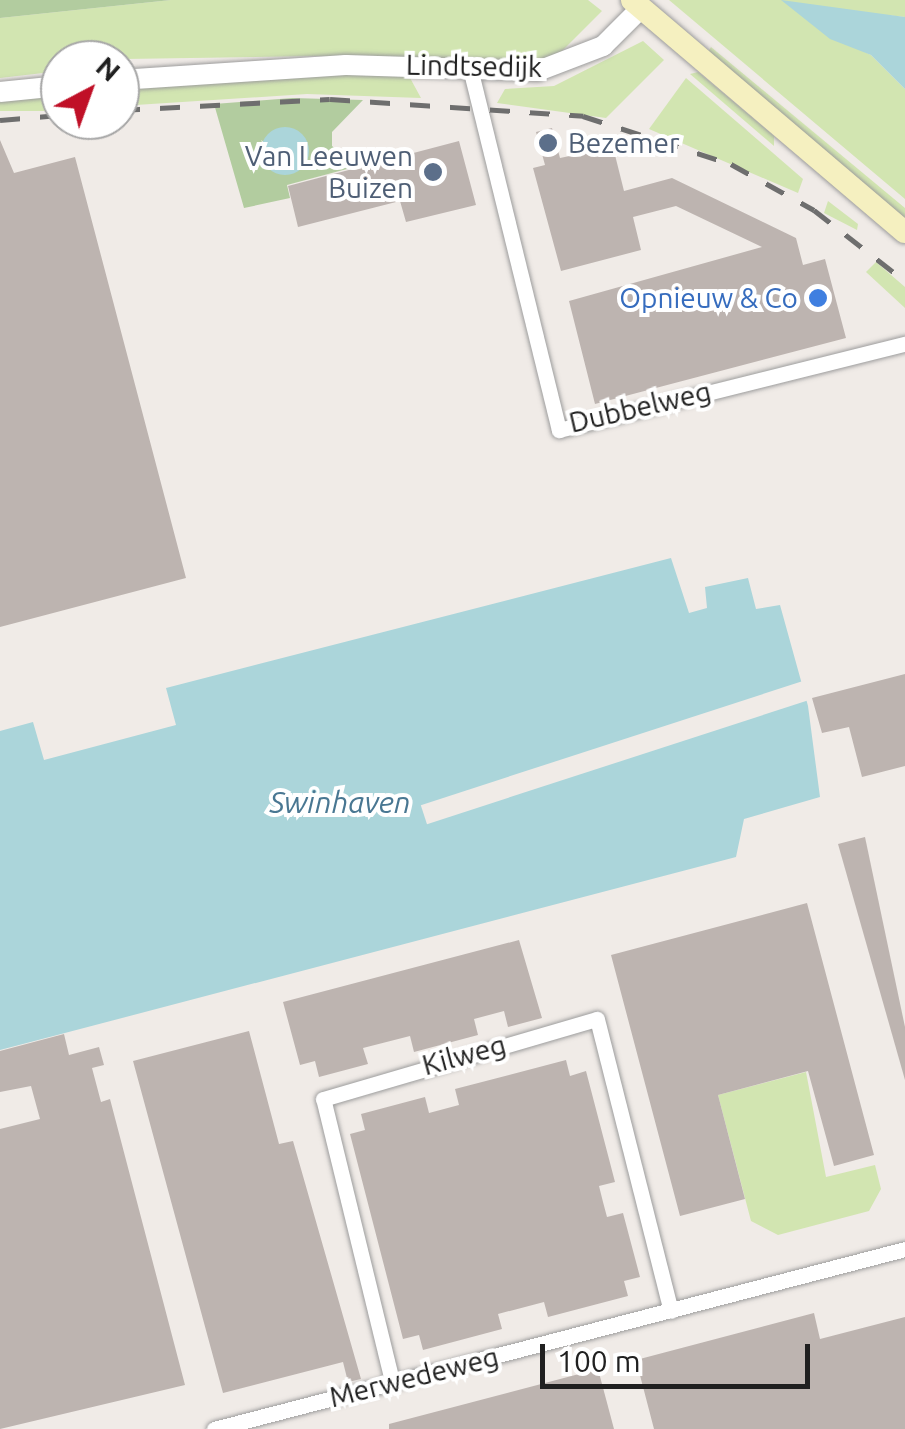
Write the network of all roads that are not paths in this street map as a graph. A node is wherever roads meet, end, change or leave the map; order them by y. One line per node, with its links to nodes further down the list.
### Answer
1 (637, 4): 2 (street, Lindtsedijk); 6 (main road, Lindtsedijk)
2 (470, 68): 3 (street, Lindtsedijk); 7 (street, Dubbelweg)
3 (140, 79)
4 (40, 88): 5 (street)
5 (0, 92)
6 (905, 232)
7 (905, 344)
8 (905, 1249): 9 (street, Merwedeweg)
9 (672, 1311): 10 (street, Merwedeweg); 10 (street, Kilweg)
10 (392, 1382): 11 (street, Merwedeweg)
11 (214, 1429)

